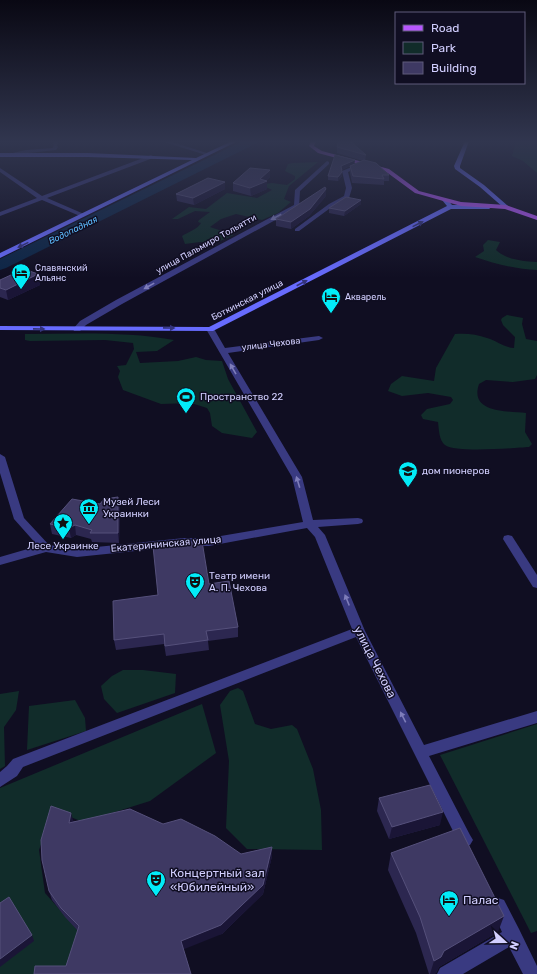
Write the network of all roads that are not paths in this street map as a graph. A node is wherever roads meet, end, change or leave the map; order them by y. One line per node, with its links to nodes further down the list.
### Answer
1 (25, 186): 9 (street)
2 (73, 186): 9 (street)
3 (140, 186): 13 (main road)
4 (301, 186): 18 (street, улица Пальмиро Тольятти, one-way to 18)
5 (350, 186): 15 (street)
6 (405, 186): 10 (main road)
7 (409, 186): 10 (main road)
8 (483, 186): 11 (main road)
9 (42, 198): 12 (street); 13 (street)
10 (448, 204): 11 (main road); 11 (main road); 19 (main road, Боткинская улица, one-way to 10)
11 (506, 207): 14 (main road)
12 (0, 214)
13 (82, 215): 16 (main road, one-way to 16)
14 (537, 219)
15 (296, 230)
16 (0, 256)
17 (0, 328): 18 (main road, Боткинская улица, one-way to 18)
18 (77, 329): 19 (main road, Боткинская улица, one-way to 19)
19 (210, 329): 21 (street, улица Чехова)
20 (319, 338): 21 (street, улица Чехова)
21 (223, 351): 24 (street, улица Чехова, one-way to 21)
22 (0, 457): 26 (street)
23 (358, 521): 24 (street, Екатерининская улица)
24 (309, 524): 26 (street, Екатерининская улица); 29 (street, улица Чехова, one-way to 24)
25 (508, 538): 28 (street)
26 (46, 548): 27 (street, Екатерининская улица)
27 (0, 561)
28 (537, 584)
29 (359, 631): 31 (street, улица Чехова, one-way to 29); 32 (street)
30 (537, 717): 31 (street)
31 (421, 752): 33 (street, улица Чехова)
32 (0, 780)
33 (473, 857)
34 (491, 892): 35 (street)
35 (512, 935): 36 (street); 37 (street)
36 (446, 974)
37 (532, 974)

